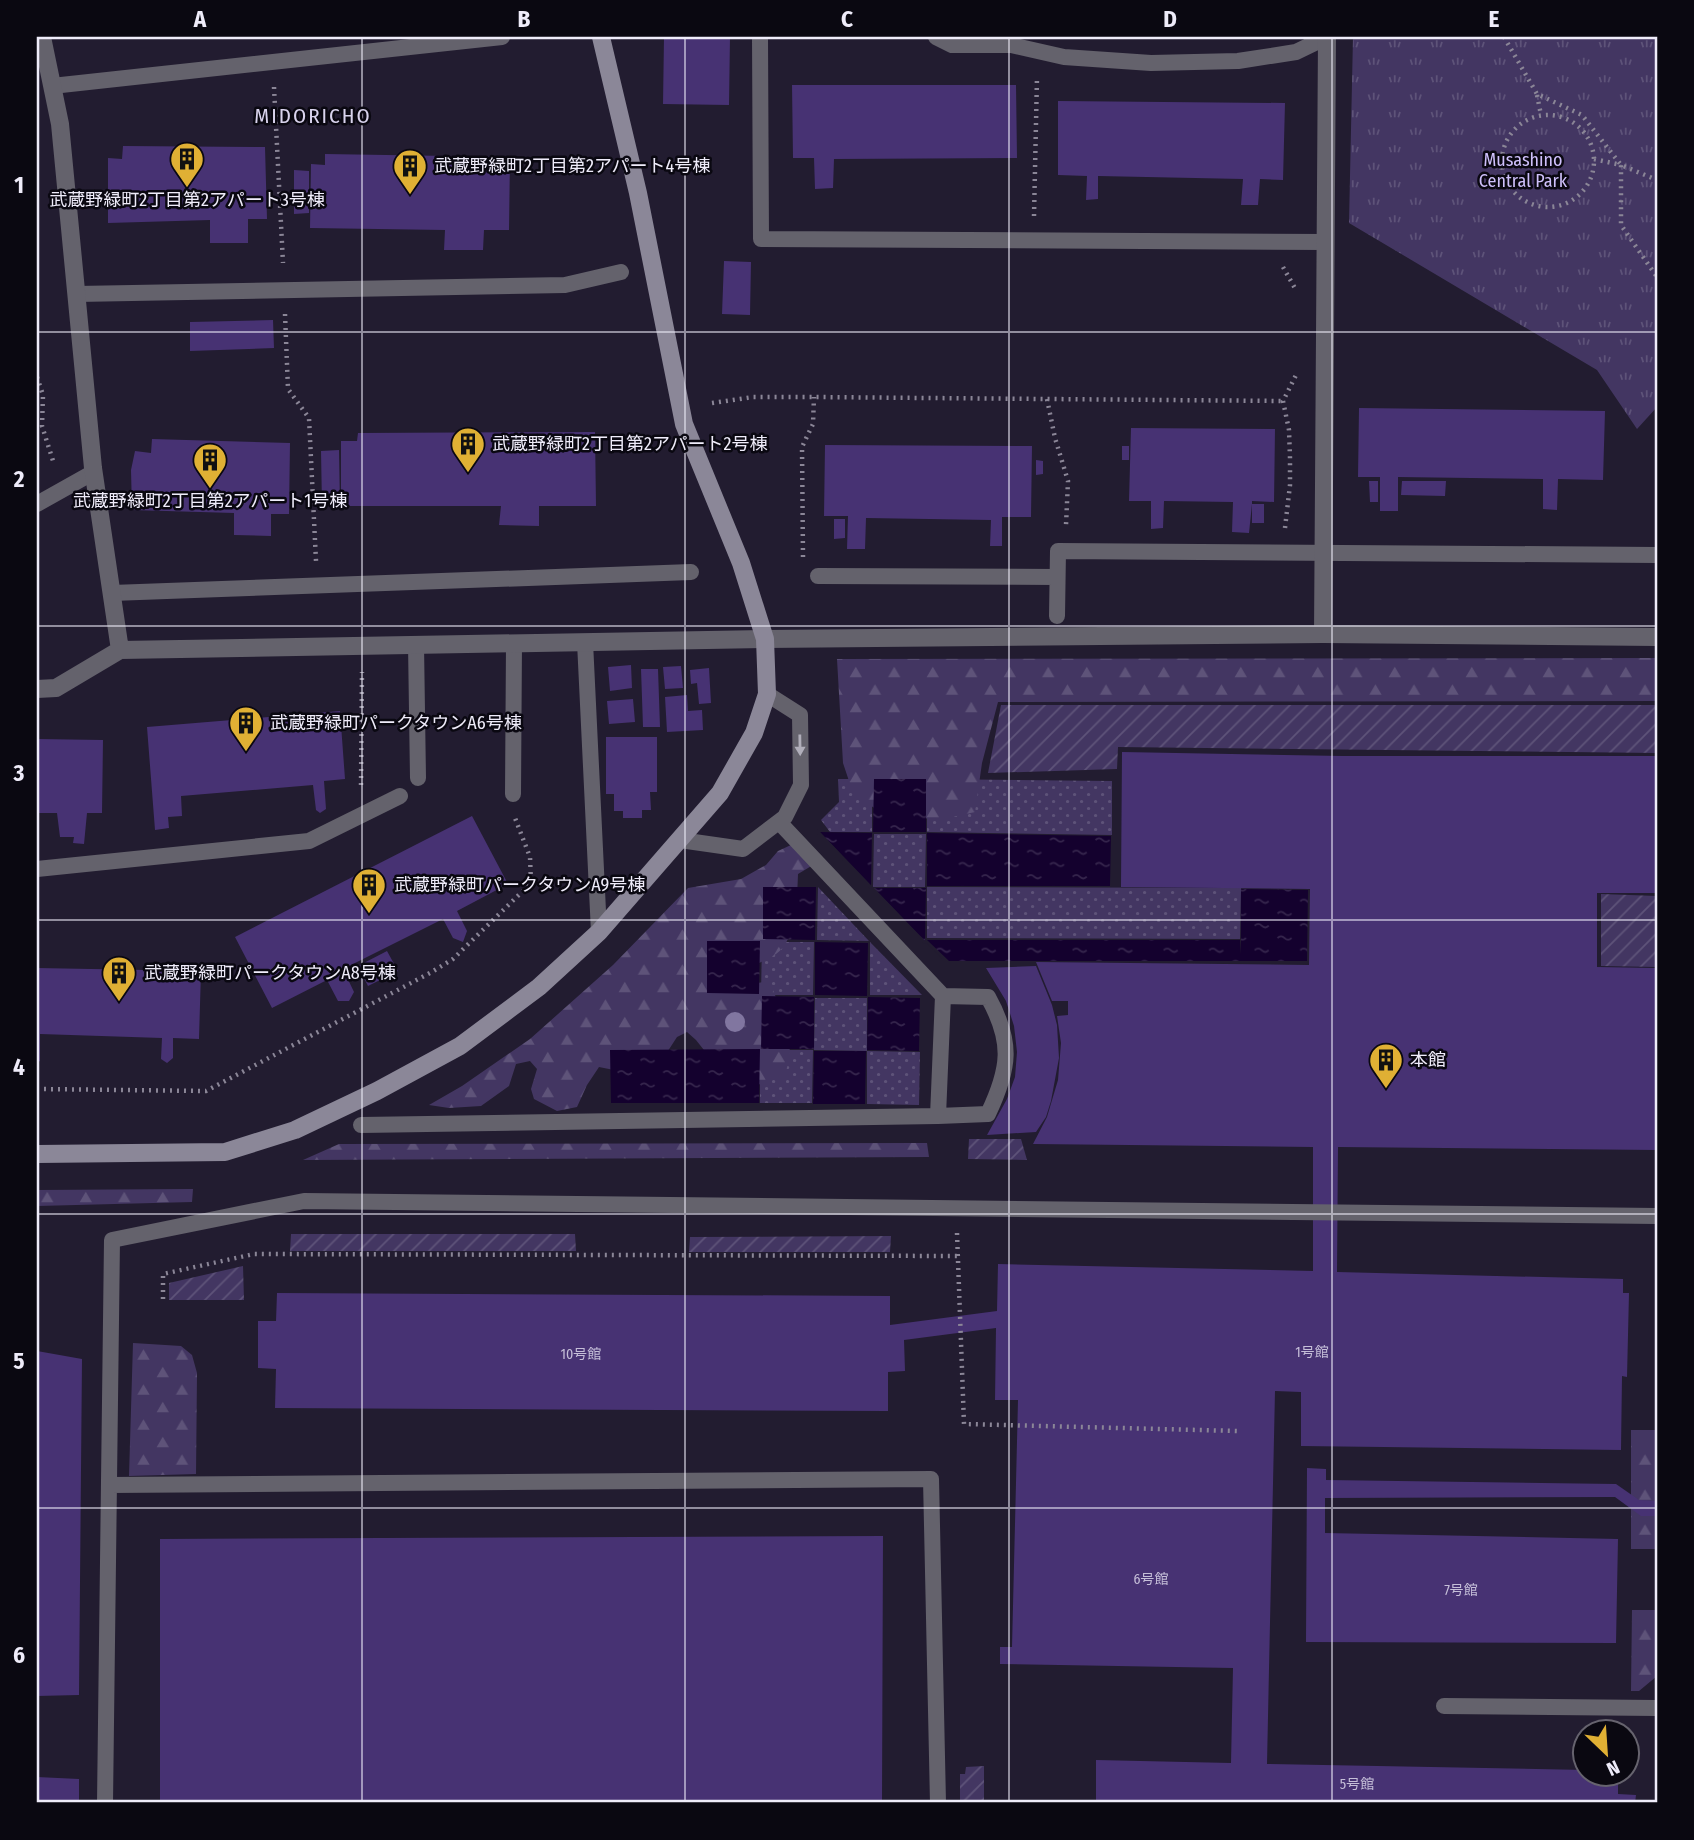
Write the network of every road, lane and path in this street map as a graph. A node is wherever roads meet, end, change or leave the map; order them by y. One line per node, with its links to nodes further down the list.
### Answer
1 (42, 37): 10 (street)
2 (502, 37): 9 (lane)
3 (601, 37): 45 (street)
4 (760, 37): 16 (lane)
5 (936, 37): 8 (lane)
6 (1327, 37): 8 (lane); 18 (street)
7 (1504, 37): 11 (path)
8 (1038, 49): 16 (path)
9 (272, 61): 10 (lane); 21 (path)
10 (52, 86): 22 (street)
11 (1537, 94): 12 (path); 14 (path)
12 (1541, 115): 13 (path); 13 (path)
13 (1594, 159): 14 (path)
14 (1621, 164): 15 (path); 20 (path)
15 (1657, 180)
16 (1034, 241): 17 (lane)
17 (1268, 242): 18 (lane); 23 (path)
18 (1326, 242): 35 (street)
19 (621, 272): 21 (lane)
20 (1657, 277)
21 (284, 290): 22 (lane); 40 (path)
22 (77, 294): 30 (street)
23 (1301, 297)
24 (1304, 365): 28 (path)
25 (37, 377): 31 (path)
26 (814, 397): 27 (path); 29 (path); 38 (path)
27 (1048, 399): 28 (path); 33 (path)
28 (1283, 401): 34 (path)
29 (712, 403)
30 (94, 472): 31 (lane); 41 (street)
31 (66, 488): 32 (lane)
32 (37, 505)
33 (1065, 551): 34 (lane); 39 (lane)
34 (1283, 553): 35 (lane)
35 (1324, 553): 36 (lane); 43 (street)
36 (1657, 555)
37 (691, 572): 40 (lane)
38 (818, 576): 39 (lane)
39 (1057, 577): 42 (lane)
40 (317, 586): 41 (lane)
41 (111, 593): 50 (street)
42 (1056, 616)
43 (1323, 634): 44 (street); 45 (street)
44 (1657, 637)
45 (765, 639): 46 (street); 52 (street)
46 (585, 642): 47 (street); 60 (lane)
47 (514, 643): 48 (street); 54 (lane)
48 (416, 644): 49 (street); 53 (lane)
49 (364, 646): 50 (street); 56 (path)
50 (120, 650): 51 (street)
51 (37, 690)
52 (767, 694): 57 (lane, one-way to 57); 58 (street)
53 (418, 778)
54 (513, 794): 62 (path)
55 (400, 796): 56 (lane)
56 (356, 817): 59 (lane)
57 (779, 822): 58 (lane); 61 (lane)
58 (680, 840): 60 (street)
59 (37, 869)
60 (599, 932): 65 (street)
61 (943, 996): 63 (lane); 63 (lane)
62 (37, 1089)
63 (938, 1116): 64 (lane)
64 (361, 1125)
65 (37, 1154)
66 (958, 1208): 67 (lane); 68 (path); 71 (lane)
67 (1657, 1216)
68 (957, 1256): 69 (path); 70 (path)
69 (163, 1299)
70 (1238, 1431)
71 (109, 1486): 74 (lane); 75 (lane)
72 (1444, 1706): 73 (lane)
73 (1657, 1708)
74 (105, 1803)
75 (939, 1803)

